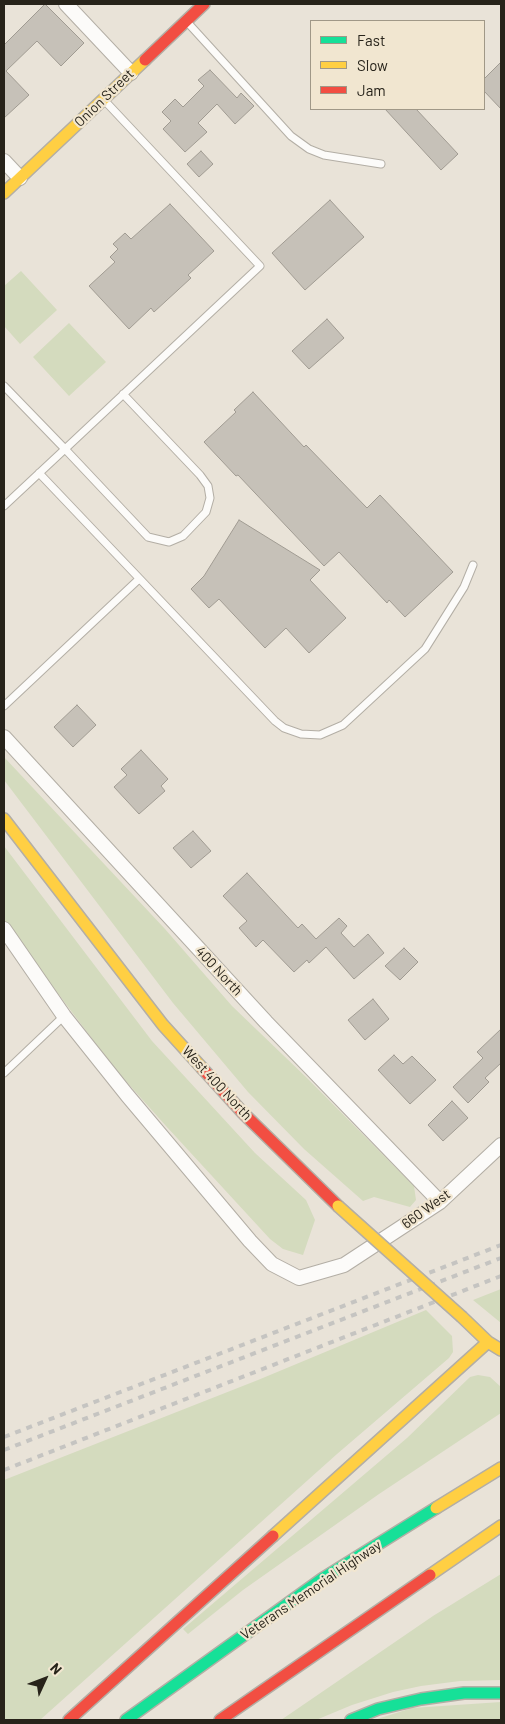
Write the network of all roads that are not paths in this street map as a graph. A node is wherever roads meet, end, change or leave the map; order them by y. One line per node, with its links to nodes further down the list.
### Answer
1 (66, 4): 4 (street)
2 (204, 4): 3 (main road, Onion Street)
3 (186, 21): 4 (main road, Onion Street); 7 (lane)
4 (131, 72): 5 (main road, Onion Street)
5 (103, 99): 8 (main road, Onion Street); 11 (lane)
6 (4, 161): 8 (street)
7 (381, 164)
8 (20, 178): 9 (main road, Onion Street)
9 (4, 193)
10 (4, 386): 12 (lane)
11 (123, 394): 12 (lane); 12 (lane)
12 (65, 449): 13 (lane)
13 (39, 473): 14 (lane); 16 (lane)
14 (4, 506)
15 (473, 566): 16 (lane)
16 (139, 579): 17 (lane)
17 (4, 706)
18 (4, 737): 24 (street, 400 North)
19 (4, 819): 25 (main road, West 400 North, bridge)
20 (4, 929): 21 (street)
21 (64, 1016): 22 (lane); 24 (street, 660 West)
22 (4, 1073)
23 (501, 1145): 24 (street, 660 West)
24 (440, 1202)
25 (488, 1342): 26 (main road); 27 (main road); 31 (main road)
26 (501, 1350)
27 (501, 1361)
28 (501, 1468): 32 (main road, Veterans Memorial Highway)
29 (501, 1526): 33 (main road)
30 (501, 1693): 34 (main road)
31 (69, 1720)
32 (126, 1720)
33 (220, 1720)
34 (351, 1720)

